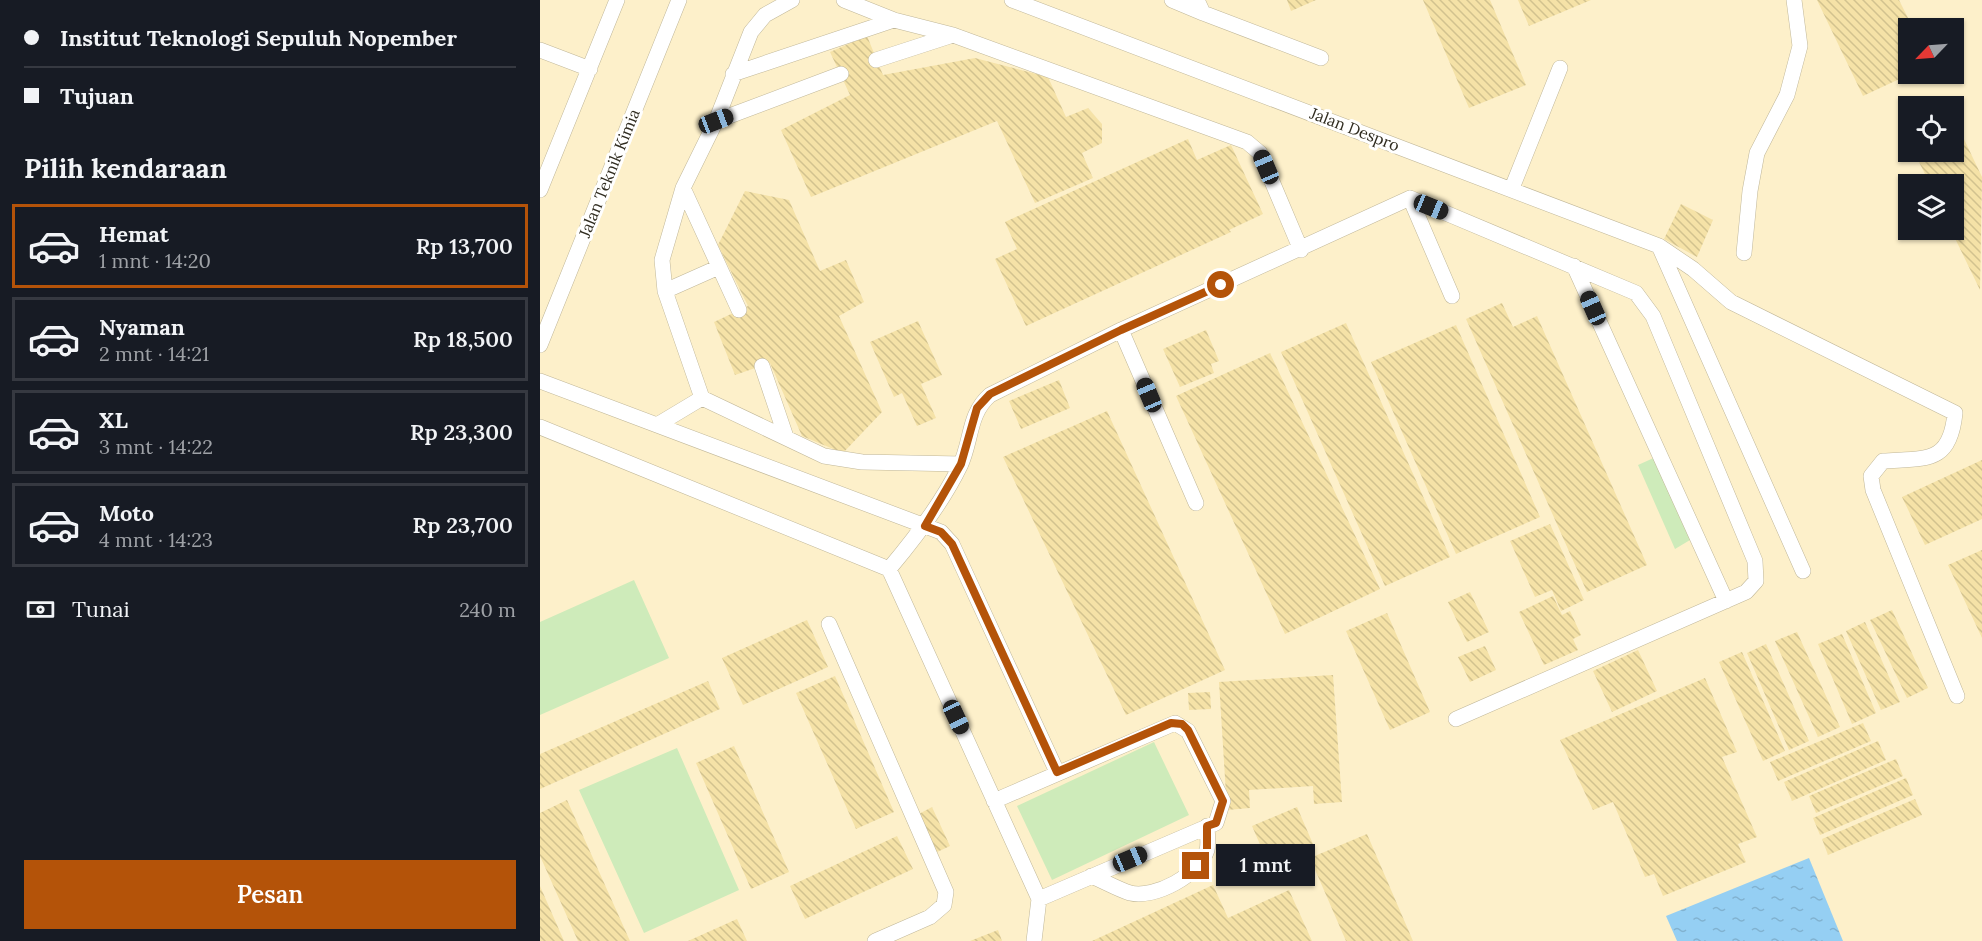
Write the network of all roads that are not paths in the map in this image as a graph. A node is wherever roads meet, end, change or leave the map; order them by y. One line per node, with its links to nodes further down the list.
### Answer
1 (617, 0): 15 (lane)
2 (678, 0): 32 (lane, Jalan Teknik Kimia)
3 (792, 0): 16 (lane)
4 (844, 0): 9 (lane)
5 (1012, 0): 20 (lane, Jalan Despro)
6 (1172, 0): 8 (lane)
7 (1794, 0): 25 (lane)
8 (1200, 7): 12 (lane)
9 (894, 20): 10 (lane); 16 (lane)
10 (953, 35): 13 (lane); 24 (lane)
11 (540, 50): 15 (lane)
12 (1321, 58)
13 (876, 60)
14 (1560, 68): 20 (lane)
15 (590, 69): 21 (lane)
16 (733, 74): 18 (lane)
17 (841, 74): 18 (lane)
18 (716, 121): 19 (lane)
19 (683, 188): 27 (lane); 28 (lane)
20 (1512, 188): 23 (lane, Jalan Despro)
21 (540, 190)
22 (1410, 198): 24 (lane); 26 (lane); 29 (lane)
23 (1659, 246): 43 (lane); 46 (lane, Jalan Despro)
24 (1301, 250): 31 (lane)
25 (1744, 253)
26 (1575, 266): 44 (lane); 44 (lane)
27 (719, 267): 28 (lane); 30 (lane)
28 (664, 291): 35 (lane)
29 (1452, 296)
30 (739, 310)
31 (1121, 330): 39 (lane); 40 (lane)
32 (540, 345)
33 (762, 366): 38 (lane)
34 (540, 381): 36 (lane)
35 (702, 398): 36 (lane); 38 (lane)
36 (657, 425): 41 (lane)
37 (540, 427): 42 (lane)
38 (786, 437): 39 (lane)
39 (961, 464): 41 (lane)
40 (1196, 503)
41 (925, 526): 42 (lane); 48 (lane)
42 (890, 569): 49 (lane)
43 (1803, 571)
44 (1726, 601): 47 (lane)
45 (829, 624): 53 (lane)
46 (1957, 696)
47 (1456, 719)
48 (1057, 772): 49 (lane); 50 (lane)
49 (994, 801): 52 (lane)
50 (1207, 826): 51 (lane); 51 (lane)
51 (1092, 876): 52 (lane)
52 (1039, 899): 54 (lane)
53 (881, 940)
54 (1034, 941)

